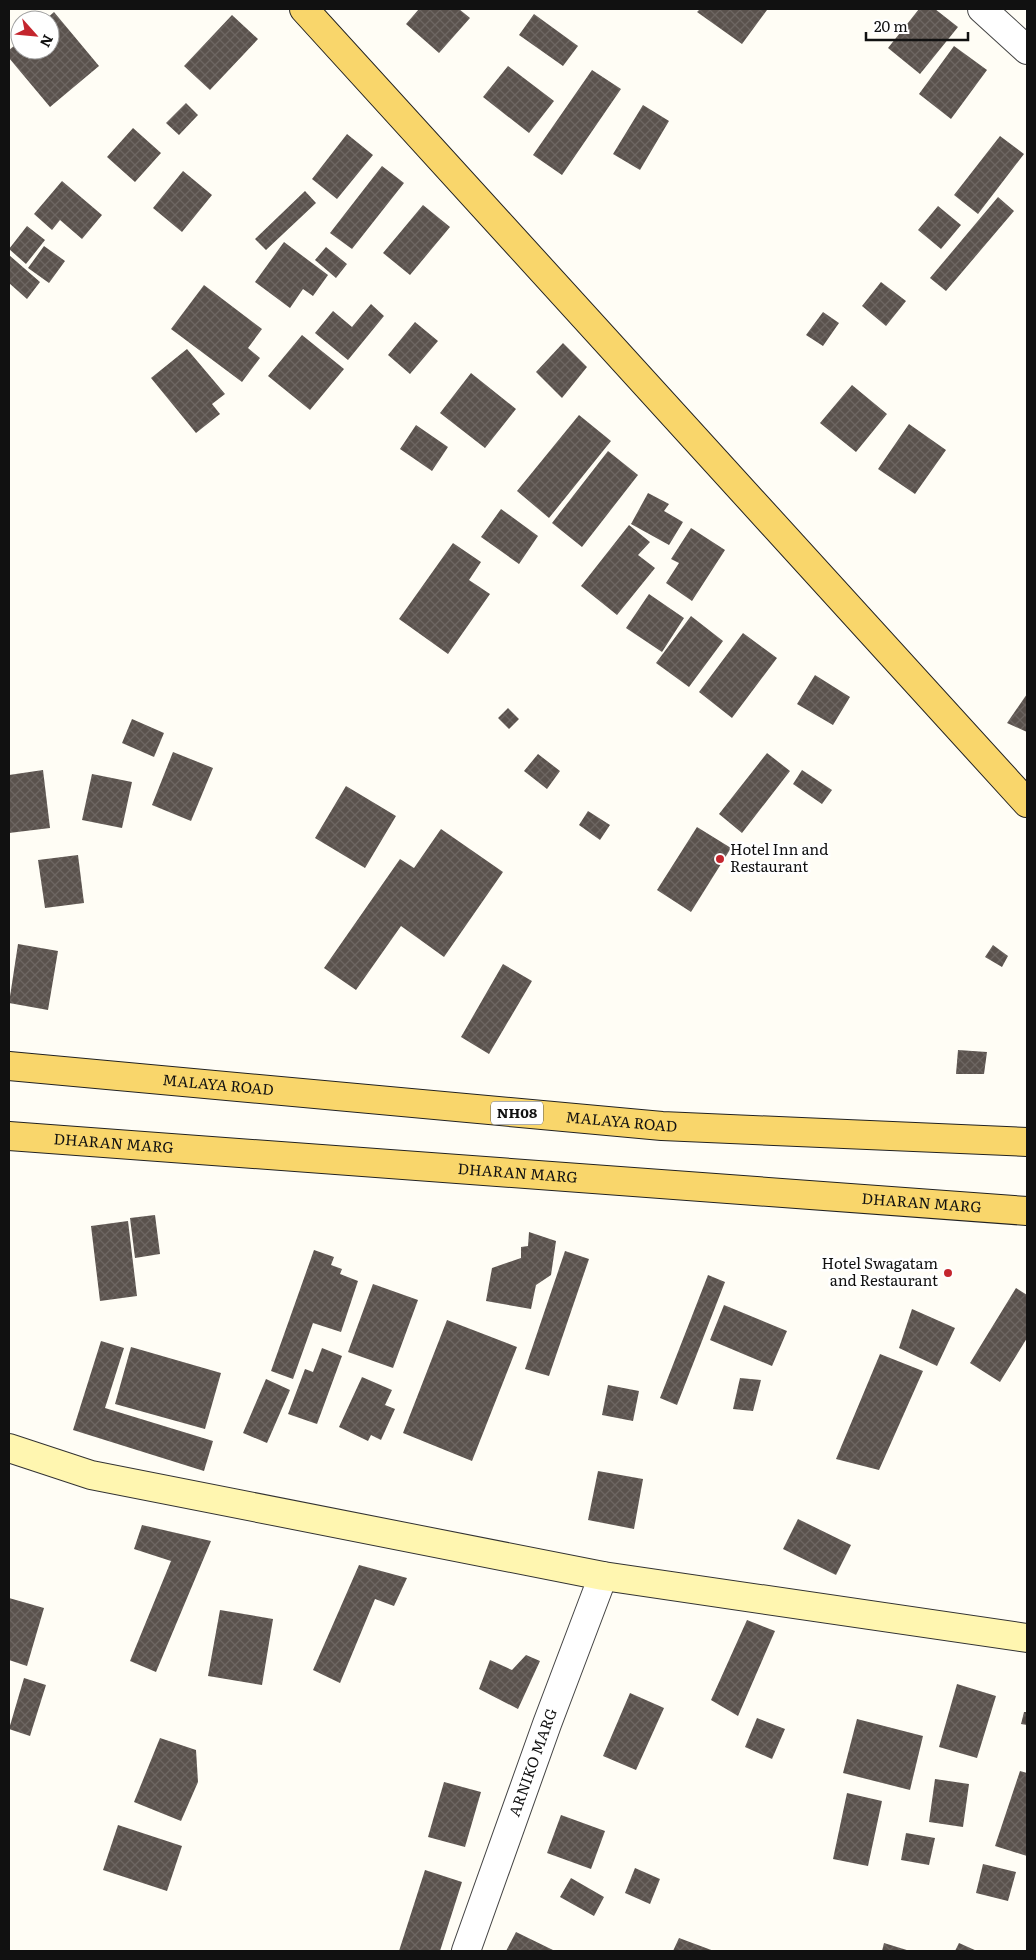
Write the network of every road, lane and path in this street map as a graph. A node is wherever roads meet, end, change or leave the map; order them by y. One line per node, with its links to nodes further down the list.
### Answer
1 (304, 9): 4 (main road)
2 (982, 9): 3 (street)
3 (1025, 45)
4 (1027, 803)
5 (9, 1066): 7 (main road, MALAYA ROAD / NH08)
6 (9, 1136): 8 (main road, DHARAN MARG)
7 (1027, 1142)
8 (1027, 1211)
9 (9, 1448): 10 (street)
10 (603, 1576): 11 (street); 12 (street, ARNIKO MARG)
11 (1027, 1638)
12 (466, 1951)

